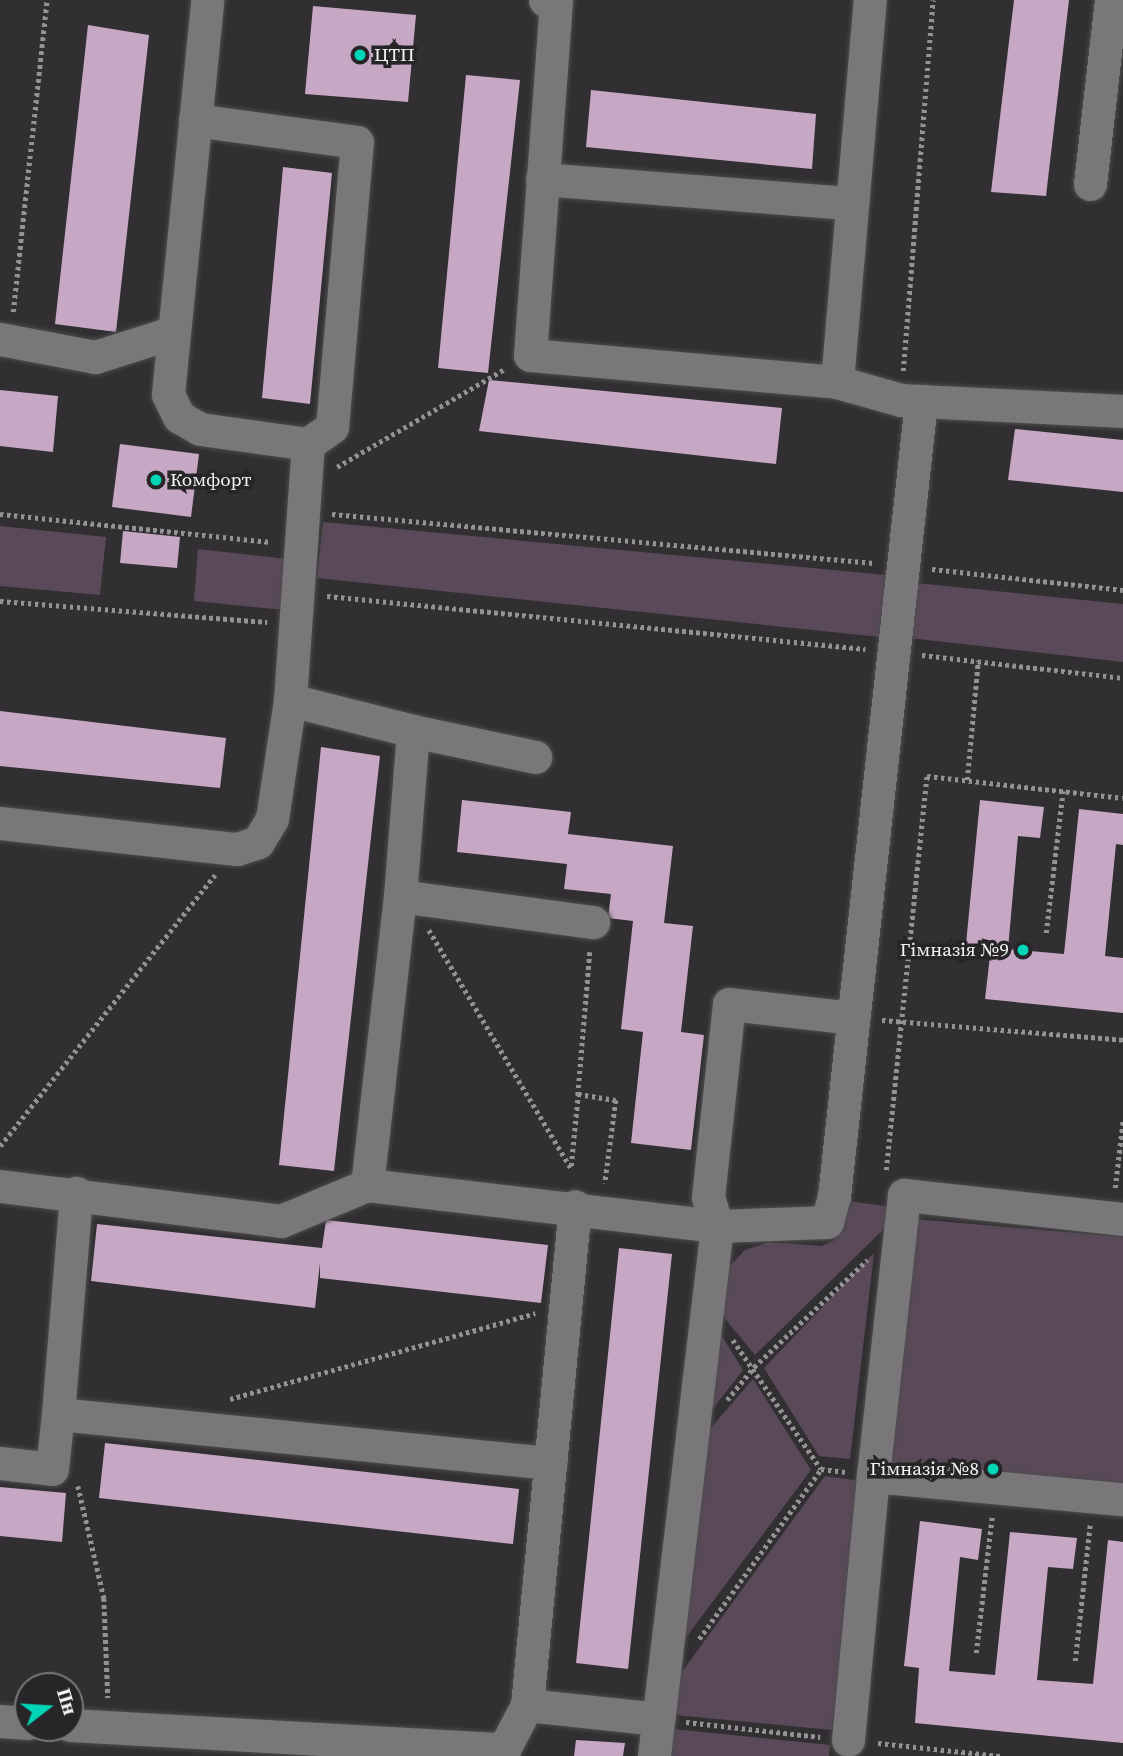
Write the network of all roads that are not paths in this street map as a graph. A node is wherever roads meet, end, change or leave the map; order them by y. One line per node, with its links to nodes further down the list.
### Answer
1 (207, 0): 5 (lane)
2 (545, 0): 6 (lane)
3 (870, 0): 8 (lane)
4 (1111, 0): 7 (lane)
5 (195, 120): 9 (lane); 14 (lane)
6 (542, 179): 8 (lane); 11 (lane)
7 (1090, 184)
8 (850, 204): 11 (lane)
9 (174, 332): 10 (lane); 14 (lane)
10 (5, 340)
11 (837, 382): 12 (lane)
12 (911, 400): 13 (lane); 21 (lane)
13 (1123, 411)
14 (308, 444): 15 (lane)
15 (290, 700): 16 (lane); 18 (lane)
16 (413, 731): 17 (lane); 19 (lane)
17 (535, 757)
18 (0, 823)
19 (405, 898): 20 (lane); 22 (lane)
20 (593, 922)
21 (853, 1018): 27 (lane); 27 (lane)
22 (367, 1185): 24 (lane); 25 (lane)
23 (0, 1186): 25 (lane)
24 (571, 1191): 27 (lane); 30 (lane)
25 (76, 1193): 28 (lane)
26 (1117, 1218): 31 (lane)
27 (716, 1226): 34 (lane)
28 (58, 1414): 29 (lane); 30 (lane)
29 (0, 1463)
30 (551, 1463): 33 (lane)
31 (873, 1476): 32 (lane); 36 (lane)
32 (1108, 1498)
33 (527, 1705): 34 (lane); 35 (lane)
34 (657, 1719): 37 (lane)
35 (84, 1726)
36 (848, 1740)
37 (654, 1756)

